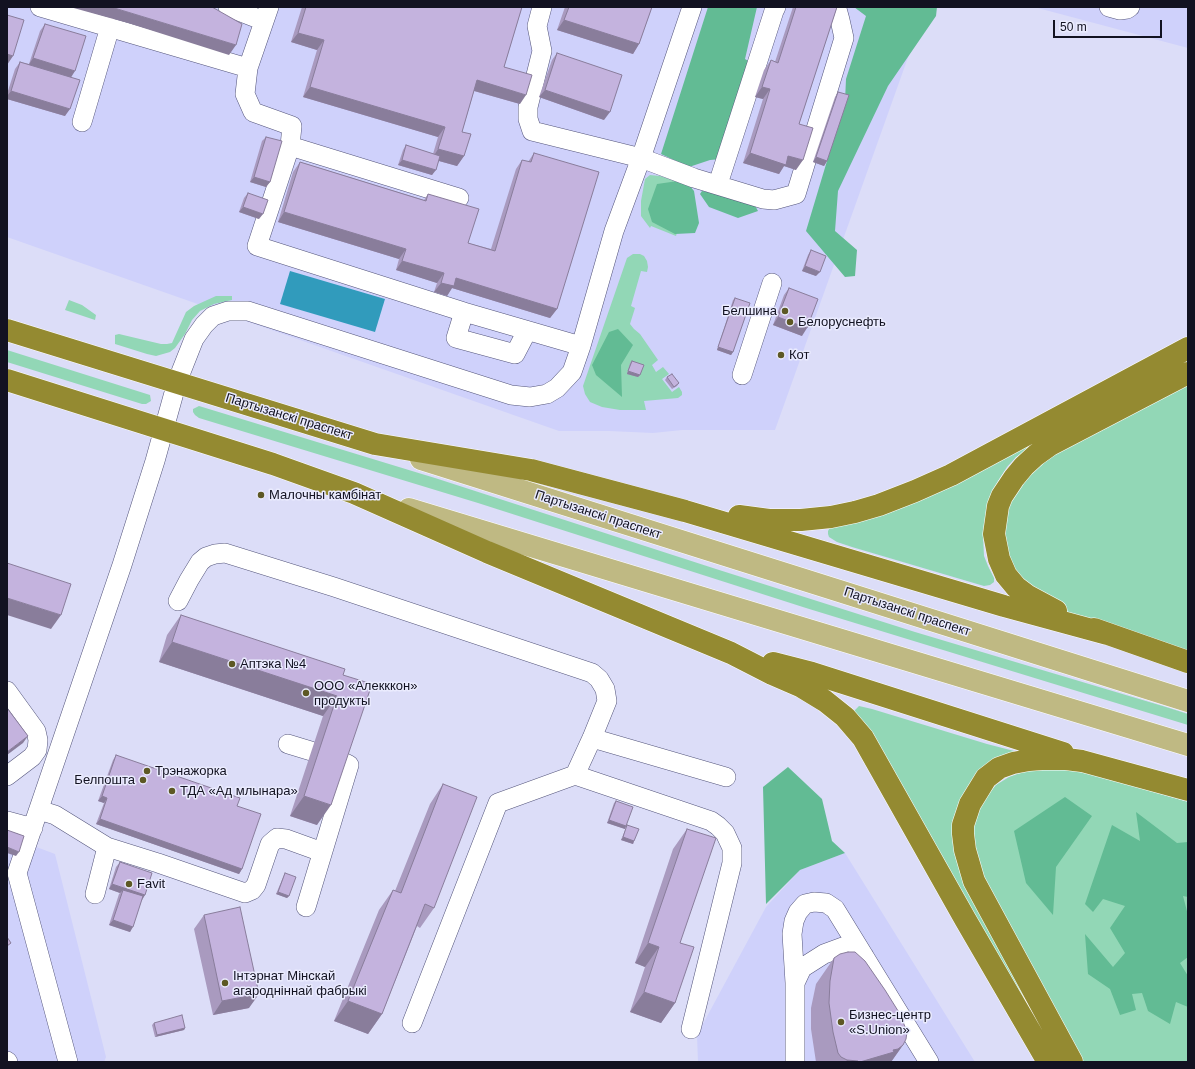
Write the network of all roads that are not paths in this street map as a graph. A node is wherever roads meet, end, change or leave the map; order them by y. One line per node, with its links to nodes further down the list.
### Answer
1 (40, 7): 10 (street)
2 (228, 7): 9 (street)
3 (542, 7): 14 (street)
4 (692, 7): 14 (street)
5 (776, 7): 15 (street)
6 (830, 7): 15 (street)
7 (1109, 7): 8 (street)
8 (1130, 7)
9 (267, 14): 11 (street)
10 (110, 27): 11 (street); 12 (street)
11 (248, 68): 13 (street)
12 (82, 122)
13 (290, 146): 16 (street); 18 (street)
14 (641, 158): 15 (street); 21 (street)
15 (718, 184)
16 (459, 198)
17 (772, 283): 24 (street)
18 (464, 312): 20 (street); 20 (street)
19 (7, 330): 26 (highway, Партызанскі праспект)
20 (527, 331): 21 (street)
21 (581, 346): 26 (street)
22 (1188, 348): 30 (highway)
23 (1188, 373): 32 (highway)
24 (742, 374)
25 (7, 380): 27 (highway)
26 (177, 382): 27 (street); 28 (highway, Партызанскі праспект)
27 (164, 429): 29 (highway); 47 (street)
28 (374, 444): 30 (highway); 36 (main road, Партызанскі праспект)
29 (354, 493): 33 (highway); 39 (main road)
30 (685, 511): 32 (highway)
31 (178, 601): 37 (street)
32 (1107, 634): 34 (highway)
33 (731, 653): 45 (highway); 62 (highway)
34 (1188, 662)
35 (7, 691): 43 (street)
36 (1188, 701)
37 (592, 738): 42 (street); 44 (street)
38 (288, 744): 40 (street)
39 (1188, 745)
40 (311, 751)
41 (339, 760): 51 (street)
42 (575, 775): 57 (street); 58 (street)
43 (7, 776)
44 (726, 777)
45 (1166, 784): 46 (highway); 63 (highway)
46 (1188, 790)
47 (39, 810): 49 (street); 50 (street)
48 (7, 821): 49 (street)
49 (33, 828): 52 (street)
50 (107, 847): 51 (street); 53 (street)
51 (322, 852): 54 (street)
52 (12, 870): 59 (street)
53 (95, 894)
54 (306, 906)
55 (864, 956): 56 (street); 56 (street); 61 (street)
56 (795, 982): 60 (street)
57 (412, 1023)
58 (691, 1029)
59 (68, 1062)
60 (795, 1062)
61 (929, 1062)
62 (1048, 1062)
63 (1072, 1062)

